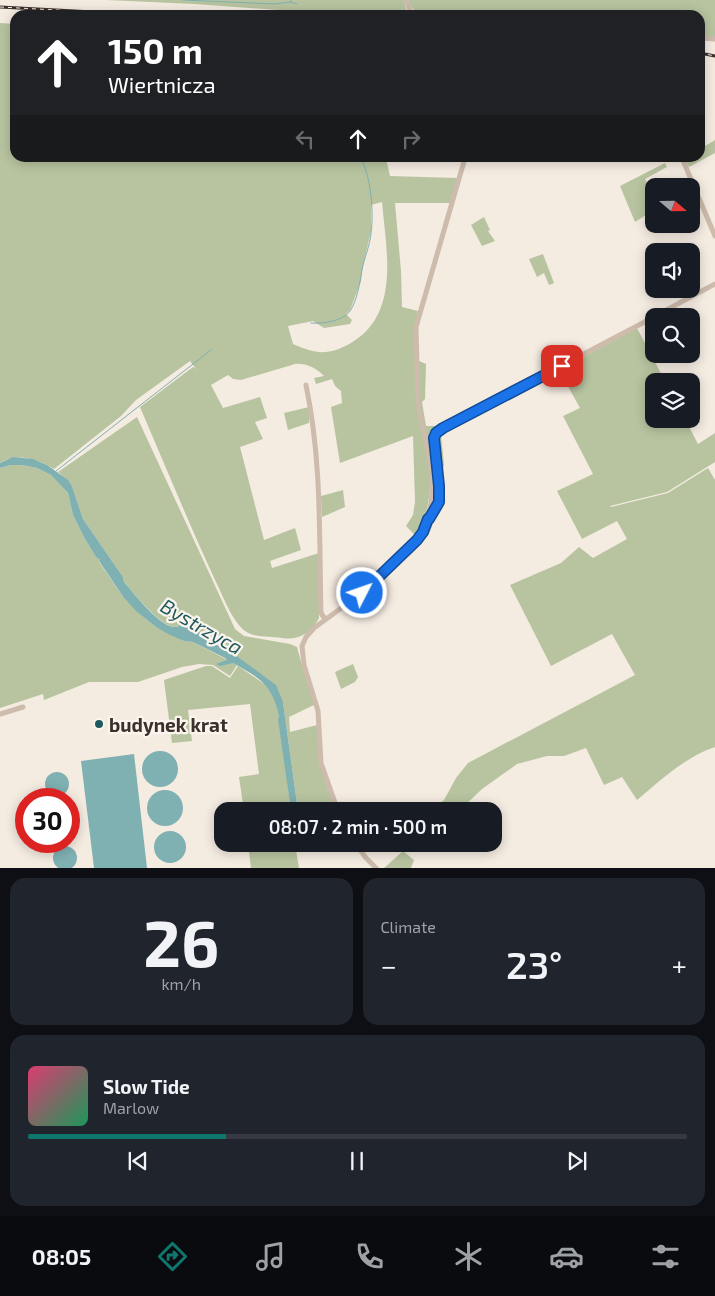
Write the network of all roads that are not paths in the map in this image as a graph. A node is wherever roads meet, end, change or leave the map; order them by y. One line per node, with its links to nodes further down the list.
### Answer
1 (464, 162): 8 (street)
2 (684, 162): 3 (street)
3 (715, 236)
4 (715, 284): 5 (street)
5 (671, 308)
6 (645, 322): 8 (street)
7 (306, 385): 9 (street)
8 (428, 519): 9 (street)
9 (325, 619): 12 (street)
10 (24, 707): 11 (street)
11 (0, 714)
12 (335, 802)
13 (362, 852): 14 (street)
14 (377, 868)

